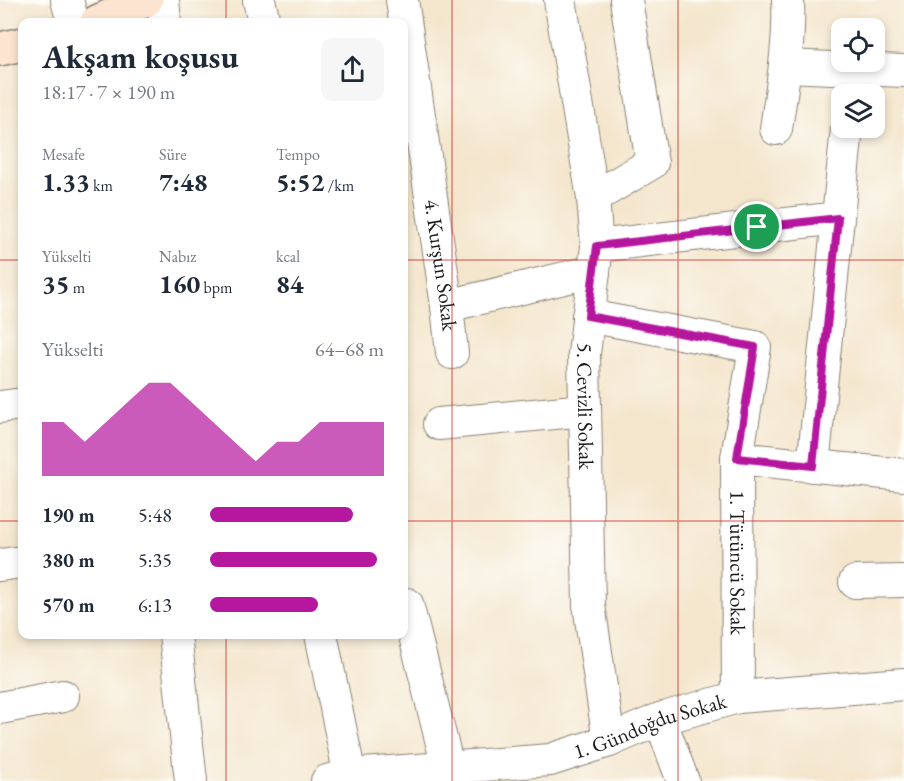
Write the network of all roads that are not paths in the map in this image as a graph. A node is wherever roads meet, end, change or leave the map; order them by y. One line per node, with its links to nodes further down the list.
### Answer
1 (67, 0): 9 (street)
2 (146, 0): 10 (main road)
3 (163, 0): 11 (street)
4 (259, 0): 12 (street)
5 (402, 0): 13 (street, 4. Kurşun Sokak)
6 (561, 0): 22 (street, 5. Cevizli Sokak)
7 (626, 0): 22 (street)
8 (788, 0): 17 (street)
9 (72, 18)
10 (106, 18)
11 (165, 18)
12 (263, 18)
13 (405, 18)
14 (408, 41): 25 (street, 4. Kurşun Sokak)
15 (18, 45): 16 (main road)
16 (0, 49)
17 (785, 66): 19 (street); 20 (street)
18 (904, 71): 19 (street)
19 (851, 82)
20 (776, 129)
21 (846, 138): 23 (street)
22 (593, 198): 24 (street, 5. Cevizli Sokak)
23 (838, 218): 24 (street); 33 (street)
24 (595, 259): 25 (street); 26 (street, 5. Cevizli Sokak)
25 (447, 306): 27 (street, 4. Kurşun Sokak)
26 (588, 316): 30 (street, 5. Cevizli Sokak); 32 (street, 1. Tütüncü Sokak)
27 (453, 353)
28 (18, 405): 29 (street)
29 (0, 407)
30 (585, 410): 31 (street); 47 (street, 5. Cevizli Sokak)
31 (439, 424)
32 (737, 458): 33 (street); 44 (street, 1. Tütüncü Sokak)
33 (813, 466): 34 (street)
34 (904, 475)
35 (18, 563): 36 (street)
36 (0, 565)
37 (904, 581): 38 (street)
38 (855, 582)
39 (408, 608): 48 (street)
40 (175, 639): 50 (street)
41 (322, 639): 49 (street)
42 (904, 684): 44 (street, 1. Gündoğdu Sokak)
43 (63, 696): 45 (street)
44 (738, 697): 46 (street, 1. Gündoğdu Sokak)
45 (0, 708)
46 (660, 719): 47 (street, 1. Gündoğdu Sokak); 51 (street)
47 (609, 741): 48 (street, 1. Gündoğdu Sokak)
48 (448, 767): 49 (street, 1. Gündoğdu Sokak)
49 (343, 779)
50 (191, 781)
51 (683, 781)

